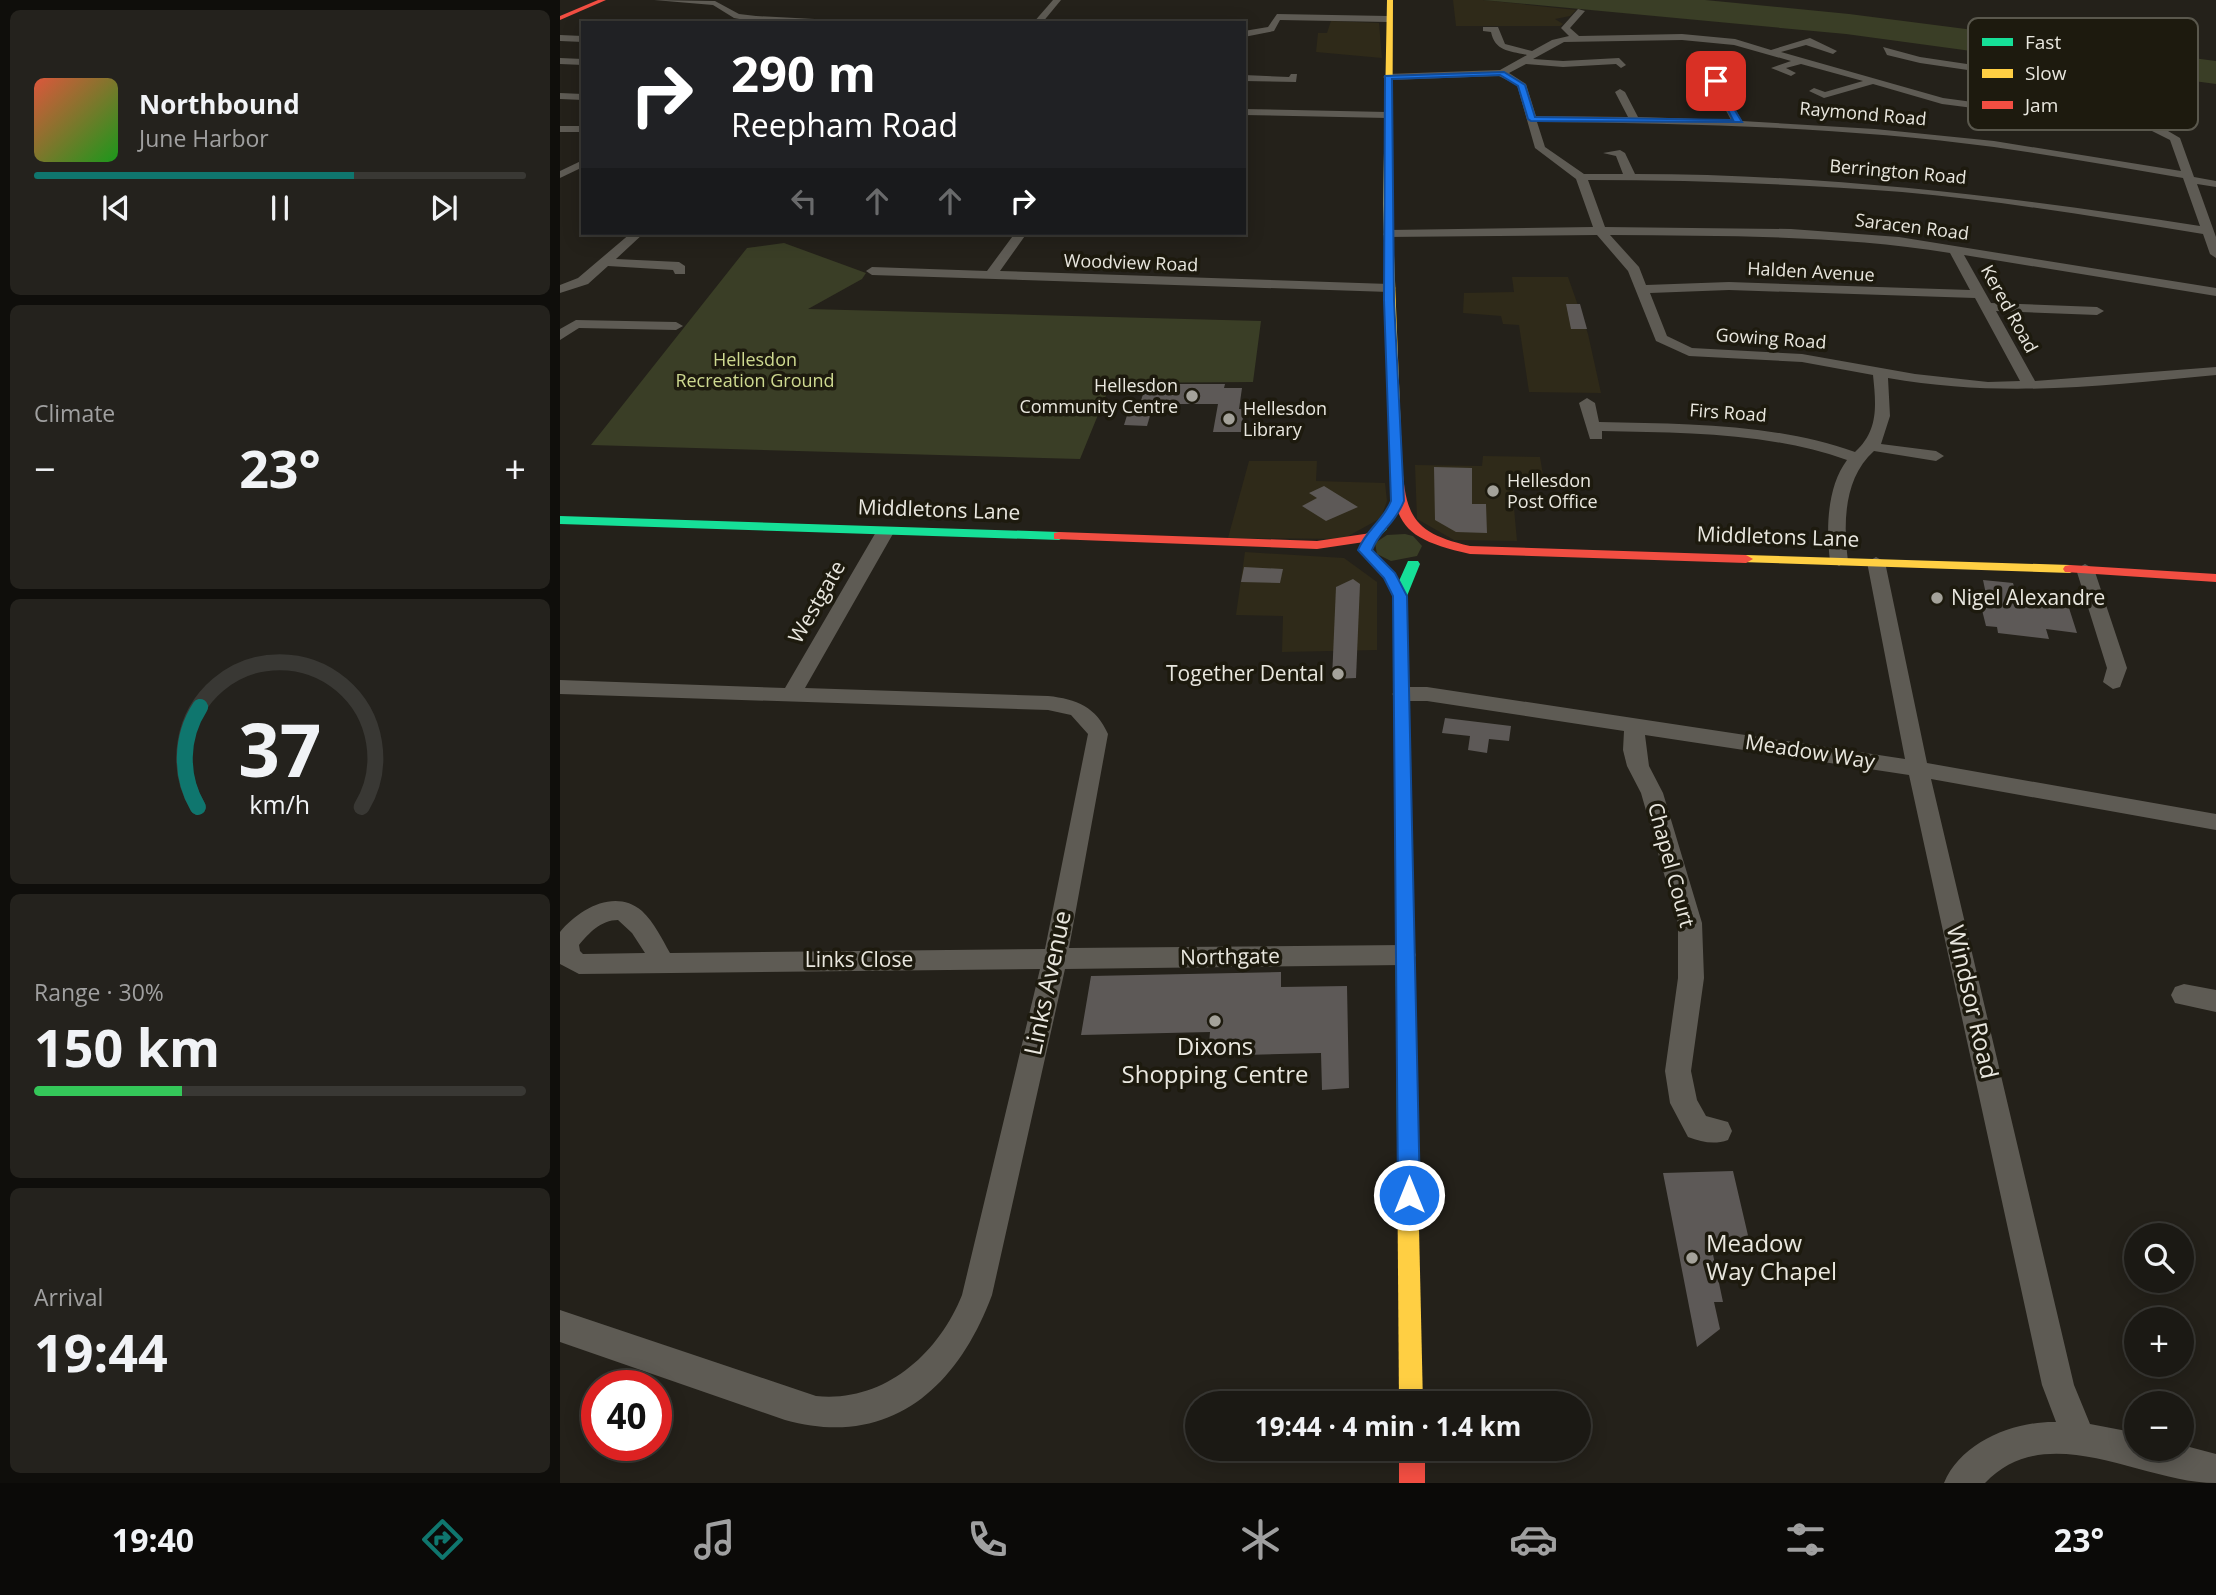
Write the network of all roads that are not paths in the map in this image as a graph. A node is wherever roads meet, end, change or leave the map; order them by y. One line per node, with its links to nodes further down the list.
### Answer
1 (603, 0): 8 (street)
2 (658, 0): 6 (street)
3 (1057, 0): 11 (street)
4 (1390, 0): 9 (street)
5 (727, 2): 6 (street)
6 (715, 3): 10 (street)
7 (1582, 13): 18 (street)
8 (560, 18)
9 (1388, 19): 15 (street); 36 (street)
10 (822, 21)
11 (1039, 21)
12 (1638, 26): 16 (street)
13 (1492, 29): 27 (street)
14 (1728, 29): 21 (street)
15 (1246, 34)
16 (1639, 37): 18 (street); 21 (street)
17 (560, 38): 19 (street)
18 (1576, 38): 27 (street)
19 (581, 39)
20 (1783, 39): 22 (street)
21 (1717, 40): 24 (street)
22 (1805, 42): 24 (street); 25 (street)
23 (1619, 45): 27 (street)
24 (1775, 51): 28 (street)
25 (1833, 51)
26 (1890, 54): 32 (street)
27 (1530, 57): 33 (street)
28 (1805, 60): 34 (street); 38 (street)
29 (560, 61): 30 (street)
30 (581, 62)
31 (1705, 62): 48 (street)
32 (1968, 66)
33 (1501, 73): 36 (street); 46 (street)
34 (1791, 73)
35 (1294, 76): 37 (street)
36 (1388, 76): 45 (street)
37 (1246, 78)
38 (1871, 82): 40 (street); 43 (street)
39 (1620, 92): 47 (street)
40 (1824, 95)
41 (560, 96): 42 (street)
42 (581, 99)
43 (1968, 105)
44 (1246, 112): 45 (street)
45 (1387, 115): 61 (street)
46 (1531, 119): 47 (street, Raymond Road); 56 (street)
47 (1634, 119): 48 (street, Raymond Road)
48 (1738, 122): 57 (street, Raymond Road)
49 (560, 129): 50 (street)
50 (581, 129)
51 (2161, 130): 57 (street)
52 (1616, 152): 55 (street)
53 (581, 164): 54 (street)
54 (560, 175)
55 (1630, 176): 56 (street, Berrington Road); 60 (street, Berrington Road)
56 (1581, 177): 59 (street)
57 (2189, 177): 58 (street, Raymond Road); 60 (street)
58 (2216, 184)
59 (1600, 231): 61 (street); 64 (street, Saracen Road); 72 (street, Gowing Road)
60 (2208, 231): 65 (street)
61 (1389, 234): 70 (street)
62 (636, 235): 66 (street)
63 (1020, 235): 69 (street)
64 (1955, 250): 73 (street, Saracen Road); 74 (street, Kered Road)
65 (2216, 254)
66 (605, 262): 67 (street); 71 (street)
67 (681, 267)
68 (872, 271): 69 (street, Woodview Road)
69 (990, 276): 70 (street, Woodview Road)
70 (1389, 288): 86 (street)
71 (560, 289)
72 (1642, 289): 74 (street, Halden Avenue); 79 (street, Gowing Road)
73 (2216, 292)
74 (1979, 294): 75 (street, Kered Road)
75 (1986, 307): 76 (street); 81 (street, Kered Road)
76 (2097, 311)
77 (665, 323): 78 (street)
78 (560, 336)
79 (1880, 371): 81 (street, Gowing Road); 83 (street)
80 (2216, 371): 81 (street, Gowing Road)
81 (2030, 386)
82 (1587, 403): 85 (street, Firs Road)
83 (1872, 446): 84 (street); 85 (street)
84 (1936, 456)
85 (1858, 458): 94 (street)
86 (1397, 501): 89 (street); 90 (street)
87 (560, 520): 88 (street, Middletons Lane)
88 (885, 532): 91 (street, Middletons Lane); 103 (street, Westgate)
89 (1373, 535): 90 (street, Middletons Lane); 91 (street, Middletons Lane); 93 (street)
90 (1420, 535): 92 (street, Middletons Lane); 95 (street)
91 (1317, 545): 93 (street, Middletons Lane)
92 (1470, 550): 94 (street, Middletons Lane); 95 (street, Middletons Lane)
93 (1373, 560): 95 (street, Middletons Lane); 99 (street)
94 (1839, 561): 96 (street, Middletons Lane)
95 (1417, 562): 99 (street)
96 (1876, 562): 97 (street, Middletons Lane); 105 (street, Windsor Road)
97 (2085, 569): 98 (street, Middletons Lane); 100 (street)
98 (2216, 578)
99 (1400, 596): 102 (street)
100 (2113, 682)
101 (560, 687): 103 (street, Links Avenue)
102 (1402, 694): 104 (street, Meadow Way); 107 (street)
103 (790, 696): 108 (street, Links Avenue)
104 (1635, 726): 105 (street, Meadow Way); 112 (street, Chapel Court)
105 (1918, 769): 106 (street, Meadow Way); 115 (street, Windsor Road)
106 (2216, 822)
107 (1404, 955): 108 (street, Northgate); 114 (street)
108 (1055, 958): 109 (street, Links Close); 113 (street, Links Avenue)
109 (663, 962)
110 (2184, 995): 111 (street)
111 (2216, 1001)
112 (1705, 1136)
113 (560, 1326)
114 (1411, 1391)
115 (2079, 1438): 117 (street); 119 (street)
116 (1412, 1461): 118 (street)
117 (2216, 1471)
118 (1412, 1483)
119 (1961, 1483)

